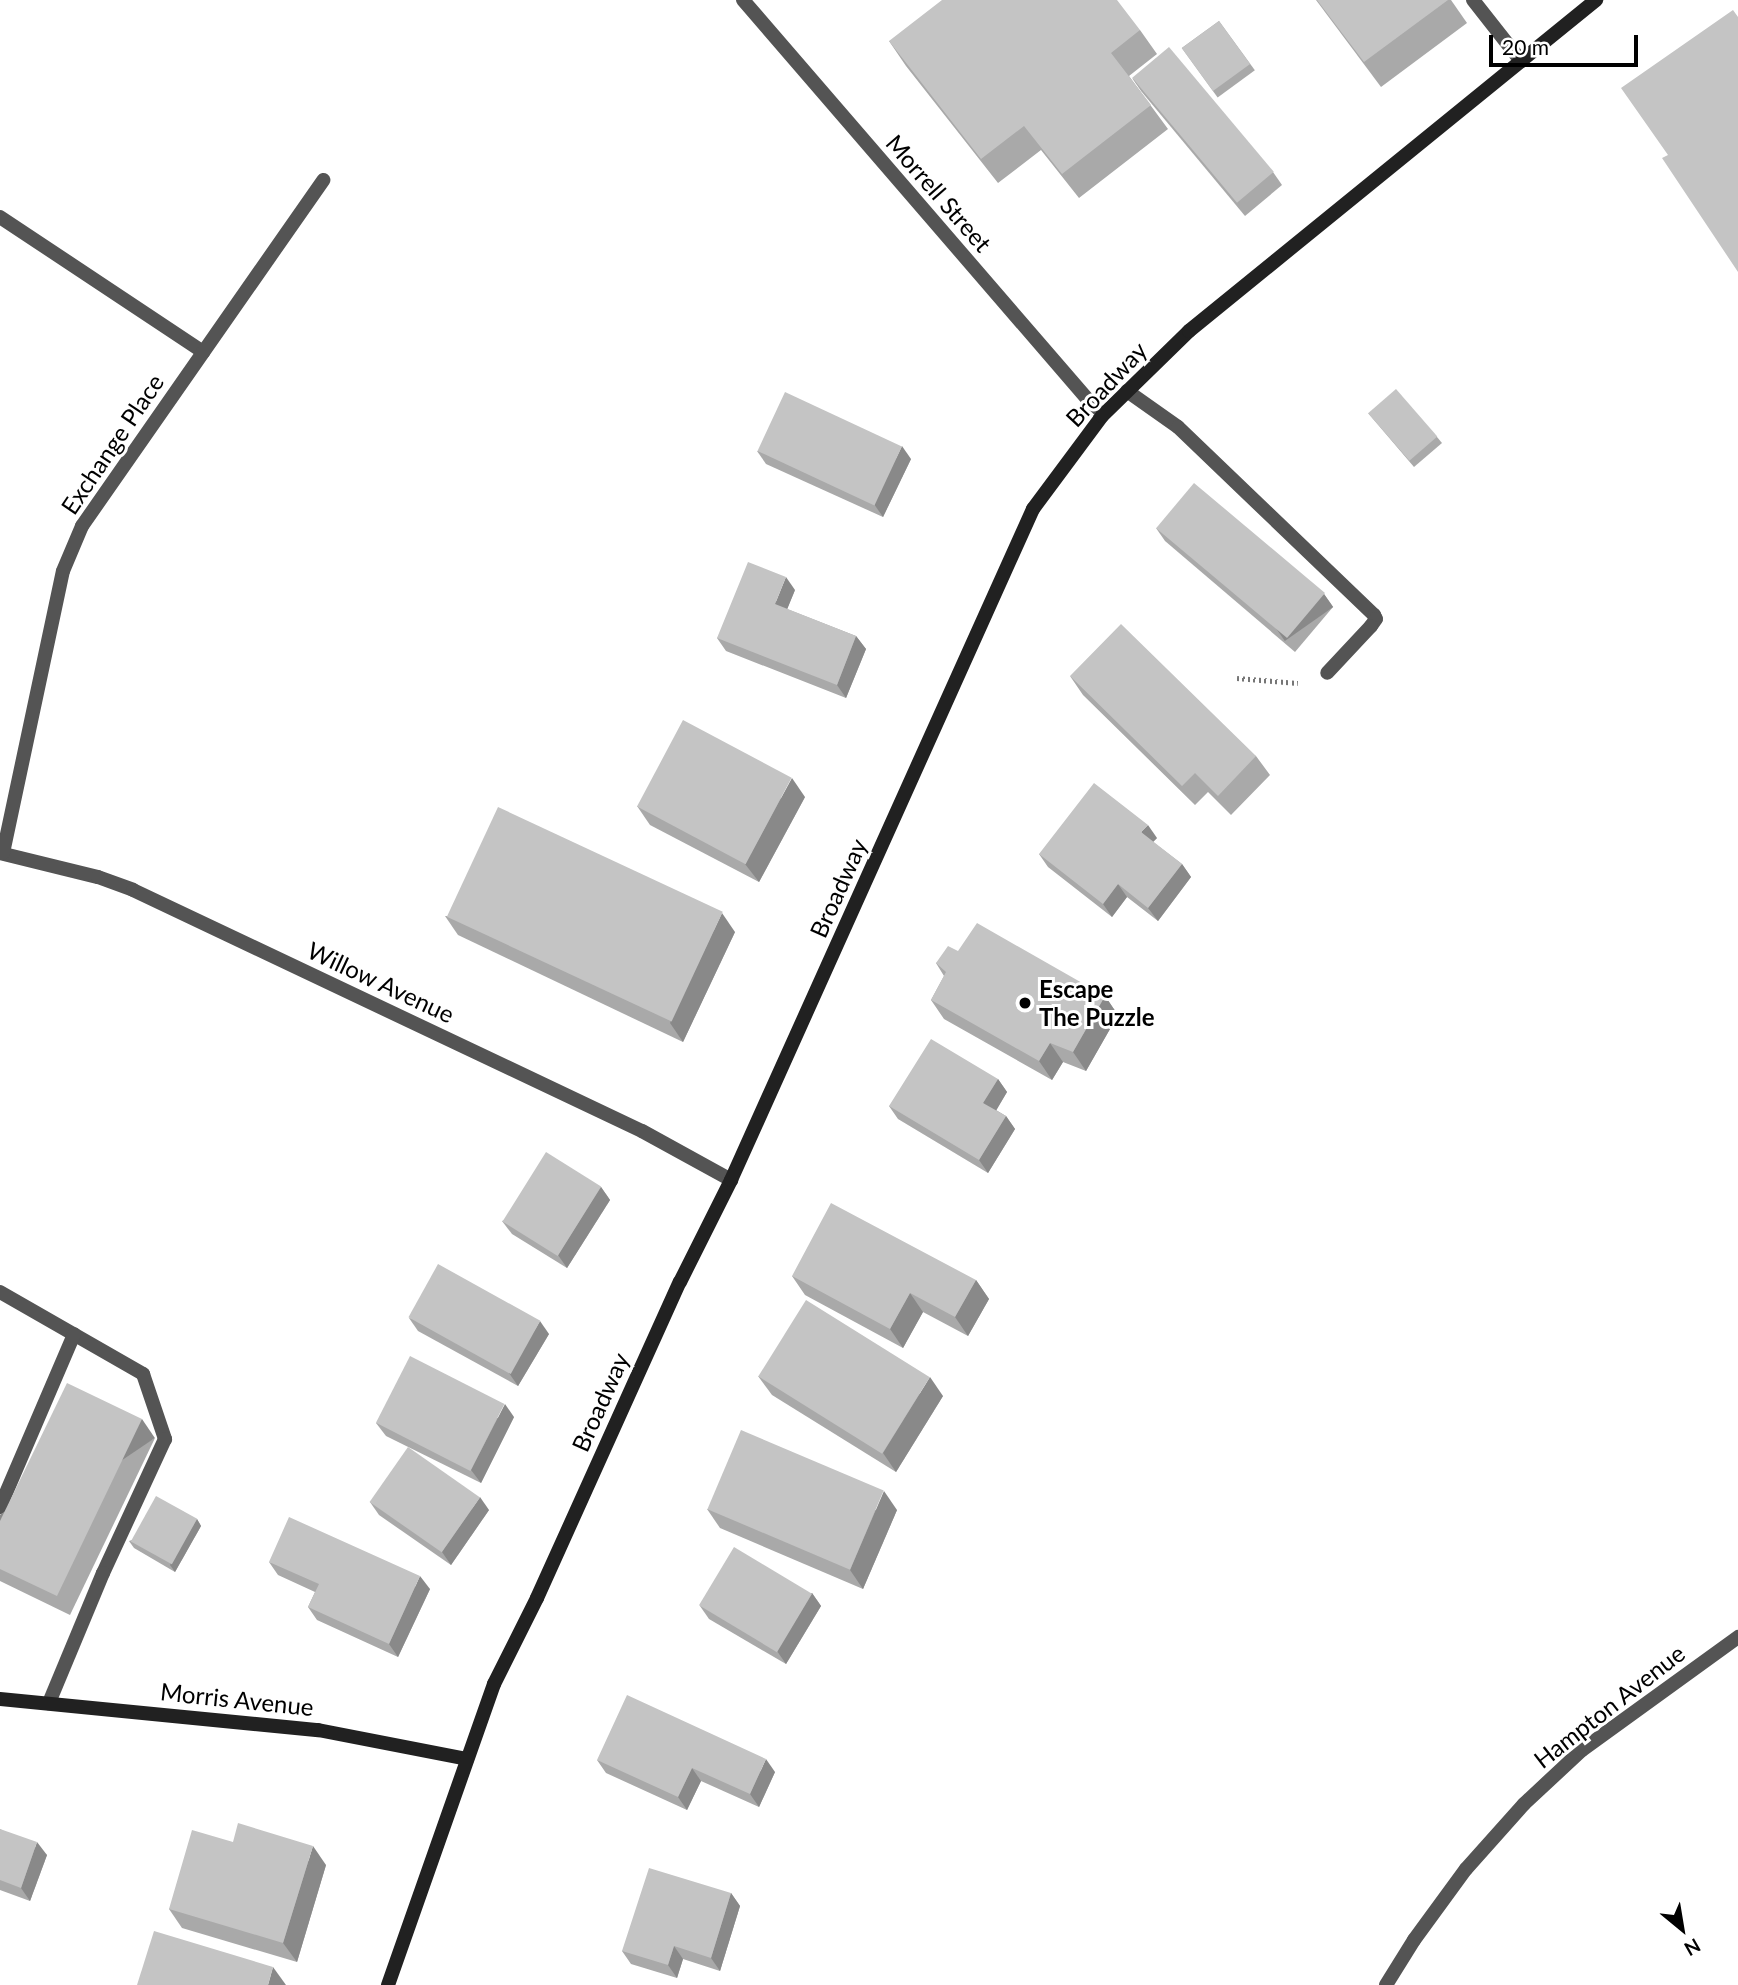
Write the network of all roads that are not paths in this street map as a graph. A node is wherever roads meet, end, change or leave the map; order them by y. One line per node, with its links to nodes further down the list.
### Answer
1 (743, 0): 9 (street, Morrell Street)
2 (1473, 0): 4 (street)
3 (1596, 0): 4 (street, Broadway)
4 (1521, 61): 8 (street, Broadway)
5 (323, 180): 7 (street, Exchange Place)
6 (0, 217): 7 (street)
7 (202, 352): 11 (street, Exchange Place)
8 (1127, 391): 9 (street, Broadway); 10 (street)
9 (1101, 416): 12 (street, Broadway)
10 (1327, 673)
11 (1, 853): 12 (street, Willow Avenue)
12 (731, 1180): 19 (street, Broadway)
13 (0, 1292): 14 (street)
14 (74, 1334): 15 (street); 18 (street)
15 (0, 1507)
16 (1738, 1637): 21 (street, Hampton Avenue)
17 (0, 1699): 18 (street, Morris Avenue)
18 (49, 1703): 19 (street, Morris Avenue)
19 (467, 1759): 20 (street, Broadway)
20 (388, 1985)
21 (1386, 1985)

